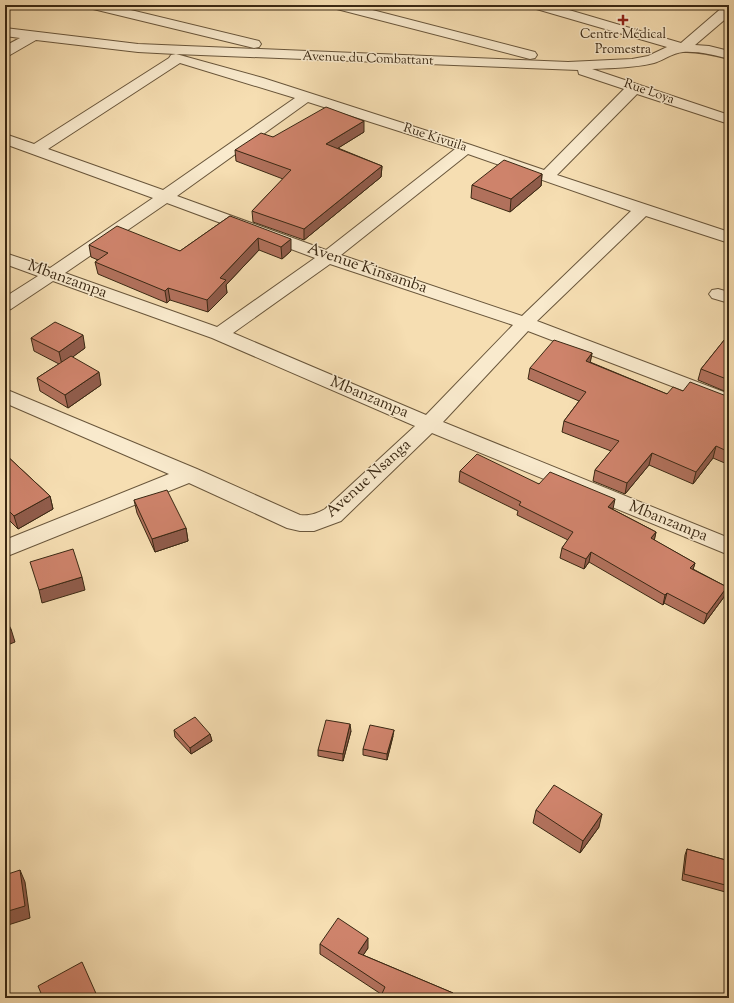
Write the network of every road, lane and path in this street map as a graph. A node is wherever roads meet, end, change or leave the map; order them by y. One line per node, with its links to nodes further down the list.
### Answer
1 (94, 5): 11 (street)
2 (338, 5): 13 (street)
3 (538, 5): 8 (street)
4 (729, 9): 8 (street)
5 (5, 32): 6 (street, Avenue du Combattant)
6 (34, 35): 7 (street, Avenue du Combattant); 9 (street)
7 (138, 48): 11 (street, Avenue du Combattant); 12 (street, Rue Kivuila)
8 (683, 48): 10 (street, Avenue du Combattant); 13 (street, Avenue du Combattant)
9 (5, 52)
10 (729, 55)
11 (305, 56): 13 (street, Avenue du Combattant)
12 (177, 59): 15 (street, Rue Kivuila); 19 (street)
13 (568, 66): 14 (street, Rue Loya)
14 (635, 87): 16 (street, Rue Loya); 20 (street)
15 (306, 97): 18 (street, Rue Kivuila); 21 (street)
16 (729, 120)
17 (5, 139): 19 (street, Avenue Kinsamba)
18 (466, 148): 20 (street, Rue Kivuila); 24 (street)
19 (36, 150): 21 (street, Avenue Kinsamba)
20 (546, 177): 22 (street, Rue Kivuila)
21 (165, 197): 24 (street, Avenue Kinsamba); 26 (street)
22 (642, 210): 23 (street, Rue Kivuila); 28 (street, Avenue Nsanga)
23 (729, 238)
24 (328, 257): 28 (street, Avenue Kinsamba); 29 (street)
25 (5, 258): 26 (street, Mbanzampa)
26 (52, 275): 27 (street); 29 (street, Mbanzampa)
27 (5, 305)
28 (525, 323): 31 (street, Avenue Kinsamba); 32 (street, Avenue Nsanga)
29 (219, 334): 32 (street, Mbanzampa)
30 (5, 395): 33 (street, Avenue Nsanga)
31 (729, 401)
32 (429, 424): 33 (street, Avenue Nsanga); 34 (street, Mbanzampa)
33 (189, 474): 35 (street)
34 (729, 547)
35 (5, 549)

